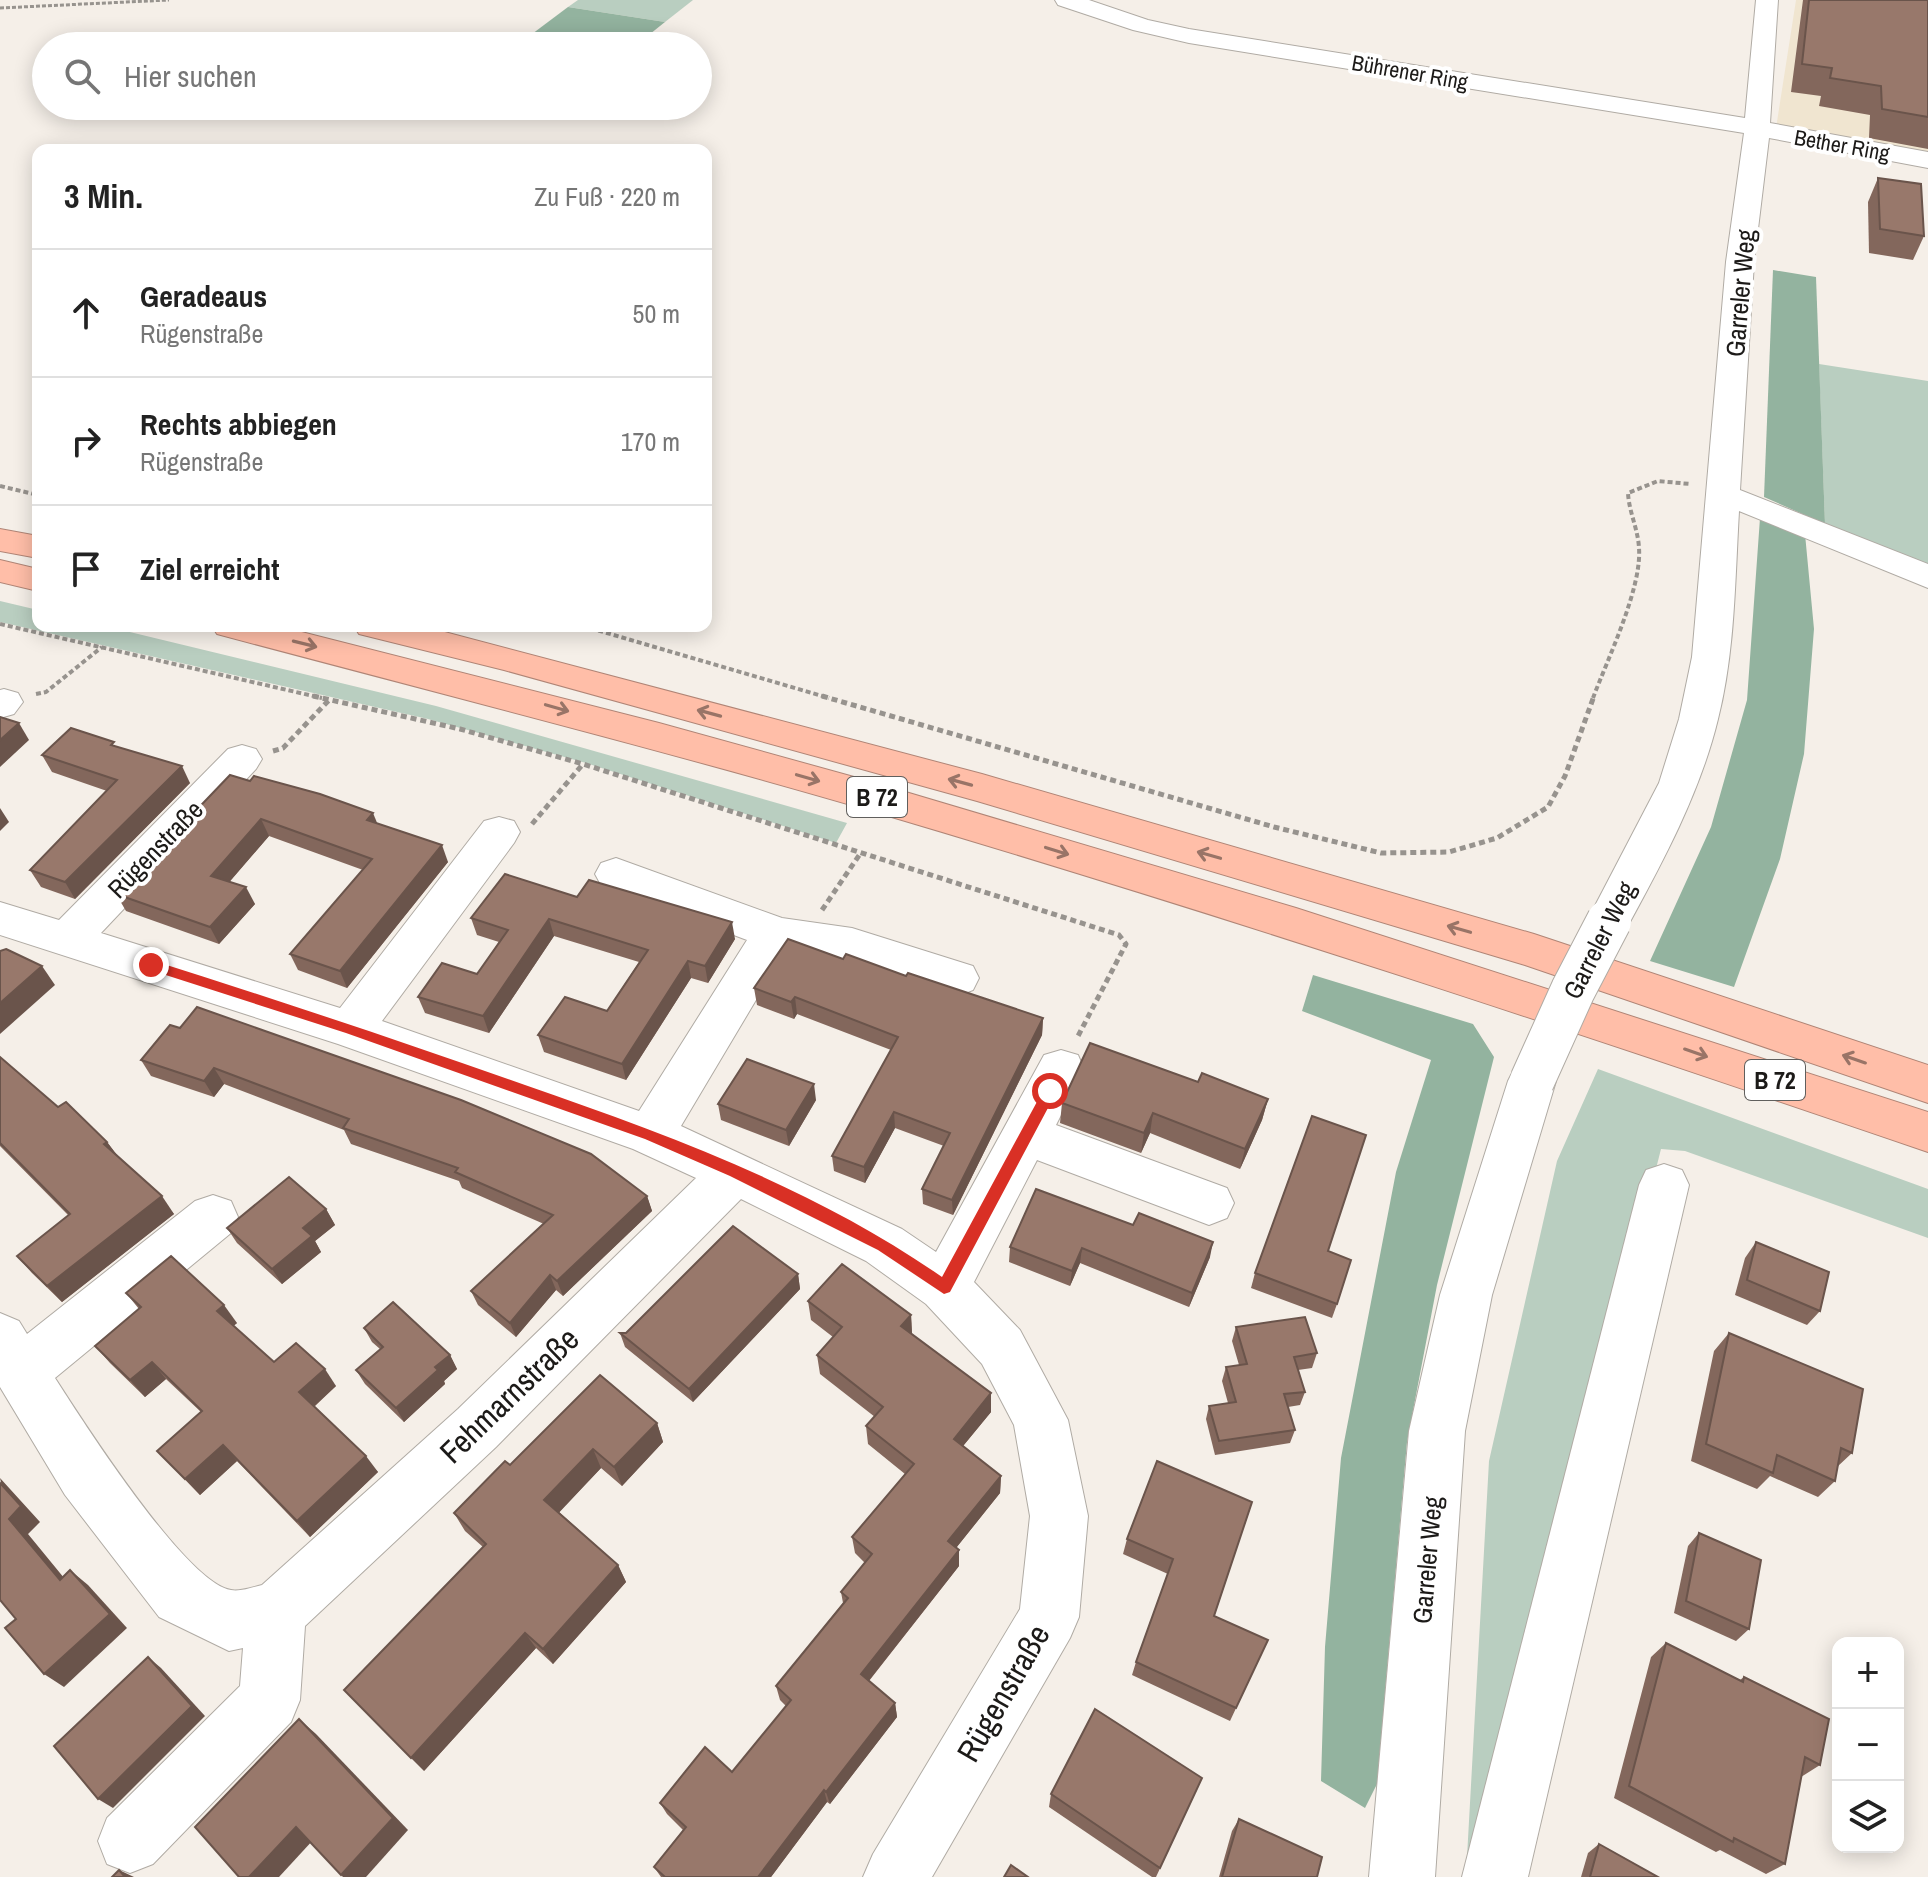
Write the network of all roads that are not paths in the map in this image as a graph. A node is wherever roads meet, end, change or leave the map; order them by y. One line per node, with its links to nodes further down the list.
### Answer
1 (1066, 0): 3 (street, Bührener Ring)
2 (1767, 0): 3 (street, Garreler Weg)
3 (1757, 129): 4 (street, Bether Ring); 5 (street, Garreler Weg)
4 (1928, 160)
5 (1725, 496): 9 (street); 35 (street, Garreler Weg, bridge)
6 (0, 540): 7 (highway)
7 (32, 546)
8 (0, 571): 10 (highway)
9 (1928, 577)
10 (32, 579)
11 (255, 632): 23 (highway, B 72, one-way to 23)
12 (397, 632): 22 (highway, B 72, one-way to 12)
13 (242, 759): 18 (street, Rügenstraße)
14 (499, 832): 20 (street)
15 (616, 874): 17 (street)
16 (0, 918): 18 (street, Rügenstraße)
17 (779, 934): 19 (street); 24 (street)
18 (69, 938): 20 (street, Rügenstraße)
19 (957, 978)
20 (350, 1029): 24 (street, Rügenstraße)
21 (1061, 1069): 25 (street)
22 (1928, 1084)
23 (1928, 1132)
24 (650, 1135): 26 (street, Rügenstraße)
25 (1027, 1135): 28 (street); 30 (street)
26 (735, 1172): 30 (street, Rügenstraße); 32 (street, Fehmarnstraße)
27 (1664, 1185): 36 (street)
28 (1209, 1203)
29 (213, 1217): 31 (street)
30 (944, 1287): 34 (street, Rügenstraße)
31 (10, 1355): 32 (street)
32 (276, 1612): 33 (street)
33 (130, 1841)
34 (896, 1877)
35 (1402, 1877)
36 (1495, 1877)

